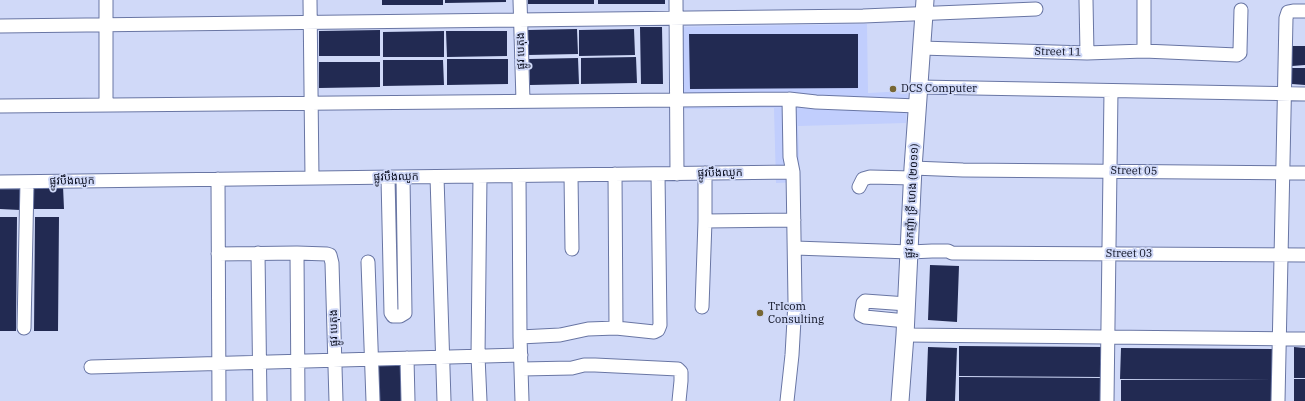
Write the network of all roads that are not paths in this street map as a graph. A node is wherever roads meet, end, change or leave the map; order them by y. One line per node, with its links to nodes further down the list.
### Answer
1 (106, 0): 14 (street)
2 (310, 0): 13 (street)
3 (520, 0): 12 (street, ផ្លូវ បេតុង)
4 (676, 0): 11 (street)
5 (1086, 0): 18 (street)
6 (1144, 0): 17 (street)
7 (924, 7): 8 (street); 11 (street); 16 (main road, ផ្លូវ ឧកញ៉ា ទ្រី ហេង (២០១១))
8 (1036, 9)
9 (1241, 10): 17 (street, Street 11)
10 (1305, 11): 21 (street)
11 (676, 19): 12 (street); 24 (street)
12 (520, 21): 13 (street); 25 (street, ផ្លូវ បេតុង)
13 (310, 23): 14 (street); 26 (street)
14 (106, 25): 15 (street); 27 (street)
15 (0, 26)
16 (921, 48): 18 (street, Street 11); 19 (main road, ផ្លូវ ឧកញ៉ា ទ្រី ហេង (២០១១))
17 (1144, 51): 18 (street, Street 11)
18 (1087, 53)
19 (919, 87): 20 (street); 29 (main road, ផ្លូវ ឧកញ៉ា ទ្រី ហេង (២០១១))
20 (1111, 91): 21 (street); 30 (street)
21 (1284, 94): 22 (street); 34 (street)
22 (1305, 94)
23 (789, 98): 24 (street); 29 (street); 31 (street)
24 (677, 100): 25 (street); 38 (street)
25 (522, 101): 26 (street)
26 (311, 103): 27 (street); 44 (street)
27 (106, 105): 28 (street)
28 (0, 106)
29 (918, 106): 33 (main road, ផ្លូវ ឧកញ៉ា ទ្រី ហេង (២០១១))
30 (1110, 171): 33 (street, Street 05); 34 (street, Street 05); 58 (street)
31 (793, 172): 32 (street, ផ្លូវបឹងឈូក); 50 (street)
32 (705, 173): 38 (street, ផ្លូវបឹងឈូក); 51 (street)
33 (913, 173): 49 (street, Street 05); 54 (main road, ផ្លូវ ឧកញ៉ា ទ្រី ហេង (២០១១))
34 (1283, 173): 35 (street, Street 05); 59 (street)
35 (1305, 173)
36 (615, 174): 37 (street, ផ្លូវបឹងឈូក); 39 (street, ផ្លូវបឹងឈូក); 67 (street)
37 (658, 174): 38 (street, ផ្លូវបឹងឈូក); 67 (street)
38 (678, 174)
39 (571, 175): 41 (street, ផ្លូវបឹងឈូក); 53 (street)
40 (480, 176): 41 (street, ផ្លូវបឹងឈូក); 43 (street, ផ្លូវបឹងឈូក); 74 (street)
41 (519, 176): 69 (street)
42 (404, 177): 43 (street, ផ្លូវបឹងឈូក); 45 (street, ផ្លូវបឹងឈូក); 45 (street)
43 (437, 177): 75 (street)
44 (312, 178): 45 (street, ផ្លូវបឹងឈូក); 46 (street, ផ្លូវបឹងឈូក)
45 (388, 178)
46 (218, 179): 48 (street, ផ្លូវបឹងឈូក); 57 (street)
47 (0, 182): 48 (street, ផ្លូវបឹងឈូក)
48 (27, 182): 66 (street)
49 (859, 187)
50 (794, 220): 51 (street); 52 (street)
51 (705, 221): 64 (street)
52 (795, 248): 54 (street, Street 03); 94 (street)
53 (572, 249)
54 (910, 252): 58 (street, Street 03); 63 (main road, ផ្លូវ ឧកញ៉ា ទ្រី ហេង (២០១១))
55 (258, 253): 56 (street); 57 (street); 80 (street)
56 (297, 253): 78 (street, ផ្លូវ បេតុង); 79 (street)
57 (218, 254): 81 (street)
58 (1109, 254): 59 (street, Street 03); 70 (street)
59 (1281, 255): 60 (street, Street 03); 71 (street)
60 (1305, 255)
61 (368, 262): 77 (street)
62 (890, 303): 63 (street); 65 (street); 65 (street)
63 (907, 304): 68 (main road, ផ្លូវ ឧកញ៉ា ទ្រី ហេង (២០១១))
64 (702, 307)
65 (889, 320): 68 (street)
66 (24, 328)
67 (616, 328): 69 (street)
68 (906, 328): 70 (street); 95 (main road, ផ្លូវ ឧកញ៉ា ទ្រី ហេង (២០១១))
69 (520, 337): 73 (street)
70 (1108, 337): 71 (street); 96 (street)
71 (1279, 339): 72 (street); 97 (street)
72 (1305, 339)
73 (521, 355): 74 (street); 83 (street)
74 (478, 356): 75 (street); 91 (street)
75 (442, 357): 76 (street); 90 (street)
76 (407, 358): 77 (street); 89 (street)
77 (372, 359): 78 (street); 88 (street)
78 (334, 360): 79 (street); 87 (street, ផ្លូវ បេតុង)
79 (298, 361): 80 (street); 86 (street)
80 (259, 362): 81 (street); 85 (street)
81 (219, 363): 82 (street); 84 (street)
82 (91, 367)
83 (522, 369): 92 (street); 93 (street)
84 (220, 401)
85 (260, 401)
86 (298, 401)
87 (336, 401)
88 (373, 401)
89 (408, 401)
90 (444, 401)
91 (480, 401)
92 (522, 401)
93 (679, 401)
94 (787, 401)
95 (900, 401)
96 (1107, 401)
97 (1278, 401)

